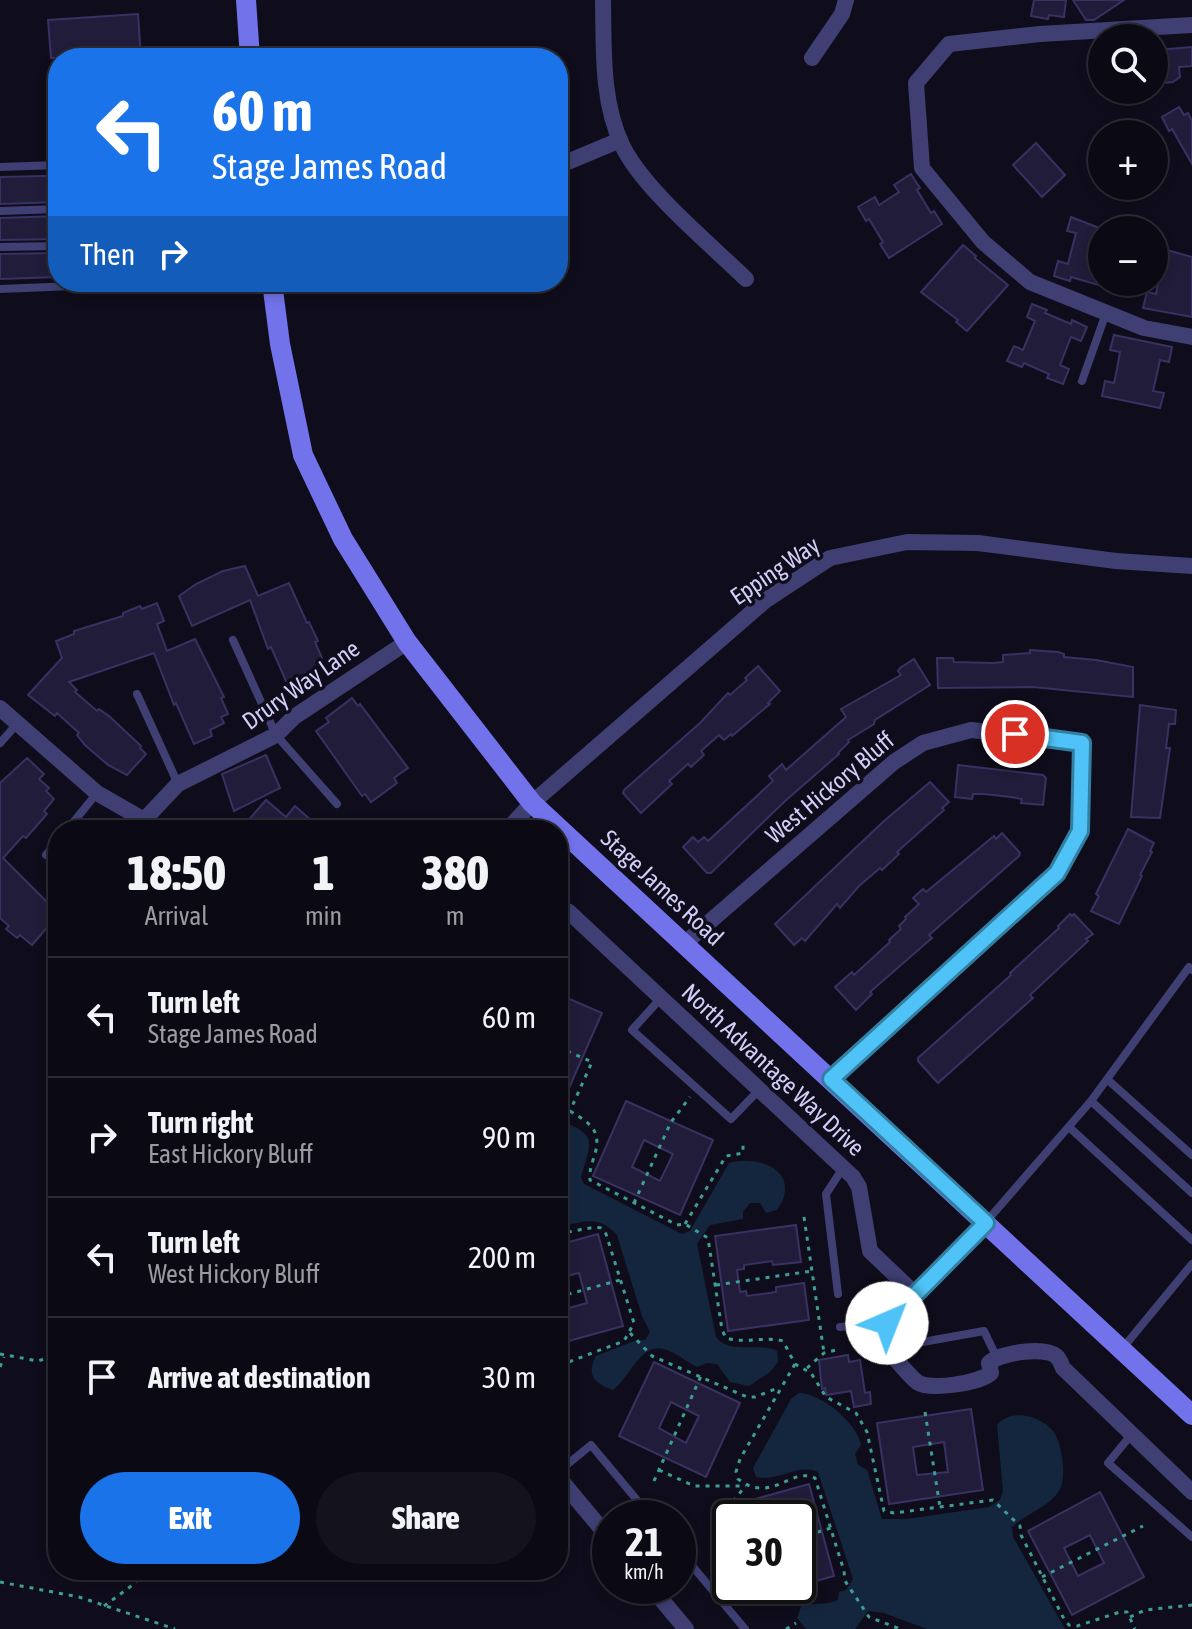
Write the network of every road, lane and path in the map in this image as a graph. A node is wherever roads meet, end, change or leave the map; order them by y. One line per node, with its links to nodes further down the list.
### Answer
1 (246, 0): 5 (main road)
2 (603, 0): 7 (street)
3 (846, 0): 6 (street)
4 (1192, 25): 19 (street)
5 (249, 48)
6 (812, 58)
7 (620, 140): 8 (street); 15 (street)
8 (568, 162)
9 (48, 165): 10 (lane)
10 (0, 167)
11 (48, 209): 12 (lane)
12 (0, 211)
13 (48, 246): 14 (lane)
14 (0, 247)
15 (746, 279)
16 (48, 287): 17 (lane)
17 (0, 289)
18 (273, 292): 24 (main road, Stage James Road)
19 (1106, 313): 20 (street); 21 (lane)
20 (1192, 337)
21 (1082, 381)
22 (1192, 566): 32 (street, Epping Way)
23 (233, 640): 28 (lane)
24 (407, 642): 28 (street, Drury Way Lane); 32 (main road, Stage James Road)
25 (137, 694): 30 (lane)
26 (0, 708): 27 (street)
27 (17, 724): 29 (lane); 31 (street)
28 (276, 735): 30 (street, Drury Way Lane); 33 (lane)
29 (0, 743)
30 (178, 784): 36 (street, Drury Way Lane)
31 (97, 793): 34 (lane); 35 (street)
32 (532, 803): 37 (street, Epping Way); 38 (main road, Stage James Road)
33 (337, 804)
34 (75, 820)
35 (141, 820)
36 (153, 820)
37 (516, 820)
38 (550, 820)
39 (568, 836): 43 (main road, Stage James Road)
40 (48, 852): 41 (lane)
41 (46, 855)
42 (568, 911): 45 (street, North Advantage Way Drive)
43 (684, 944): 47 (main road, Stage James Road); 47 (street, West Hickory Bluff)
44 (1192, 970): 48 (lane)
45 (661, 998): 49 (street, North Advantage Way Drive); 49 (lane)
46 (568, 1051): 52 (path)
47 (831, 1079): 60 (main road, Stage James Road)
48 (1108, 1080): 50 (lane); 55 (lane)
49 (759, 1090): 56 (street, North Advantage Way Drive)
50 (1091, 1101): 53 (lane); 57 (lane)
51 (682, 1106): 58 (path)
52 (570, 1111): 58 (path)
53 (1069, 1127): 60 (lane); 63 (lane)
54 (743, 1142): 61 (path)
55 (1192, 1155)
56 (843, 1168): 69 (lane); 70 (street, North Advantage Way Drive)
57 (1192, 1193)
58 (634, 1203): 61 (path)
59 (804, 1217): 65 (path)
60 (986, 1223): 70 (street); 76 (main road, Stage James Road)
61 (685, 1224): 67 (path)
62 (568, 1232): 66 (path)
63 (1192, 1240)
64 (1192, 1264): 76 (lane)
65 (812, 1271): 67 (path); 77 (path)
66 (622, 1279): 68 (path); 73 (path)
67 (715, 1285): 82 (path)
68 (568, 1294)
69 (838, 1294)
70 (915, 1294): 71 (street)
71 (887, 1323): 72 (lane); 79 (street)
72 (840, 1327)
73 (630, 1333): 81 (path); 85 (path)
74 (917, 1343): 79 (lane)
75 (840, 1349): 77 (path)
76 (1122, 1349): 88 (main road, Stage James Road)
77 (824, 1353): 84 (path)
78 (2, 1355): 80 (path); 83 (path)
79 (996, 1356): 89 (street)
80 (48, 1358)
81 (568, 1362)
82 (795, 1364): 84 (path); 86 (path)
83 (0, 1367)
84 (807, 1368): 98 (path)
85 (701, 1376): 86 (path); 91 (path)
86 (779, 1388): 93 (path)
87 (925, 1412): 98 (path)
88 (1192, 1415)
89 (1131, 1435): 95 (street); 103 (lane)
90 (568, 1466): 96 (lane)
91 (659, 1470): 92 (path); 93 (path)
92 (654, 1481)
93 (746, 1486): 97 (path); 101 (path)
94 (568, 1487): 99 (street)
95 (1192, 1492)
96 (637, 1500)
97 (732, 1500)
98 (940, 1507): 105 (path)
99 (592, 1517)
100 (1143, 1526): 105 (path)
101 (831, 1528): 102 (path); 117 (path)
102 (816, 1533)
103 (1192, 1537)
104 (696, 1570): 115 (lane)
105 (1042, 1577): 111 (path)
106 (137, 1580): 110 (path)
107 (0, 1582): 110 (path)
108 (665, 1604): 114 (street)
109 (1192, 1605): 111 (path)
110 (104, 1606): 113 (path)
111 (1130, 1617): 118 (path)
112 (796, 1623): 116 (path)
113 (175, 1629)
114 (686, 1629)
115 (745, 1629)
116 (786, 1629)
117 (900, 1629)
118 (1135, 1629)

